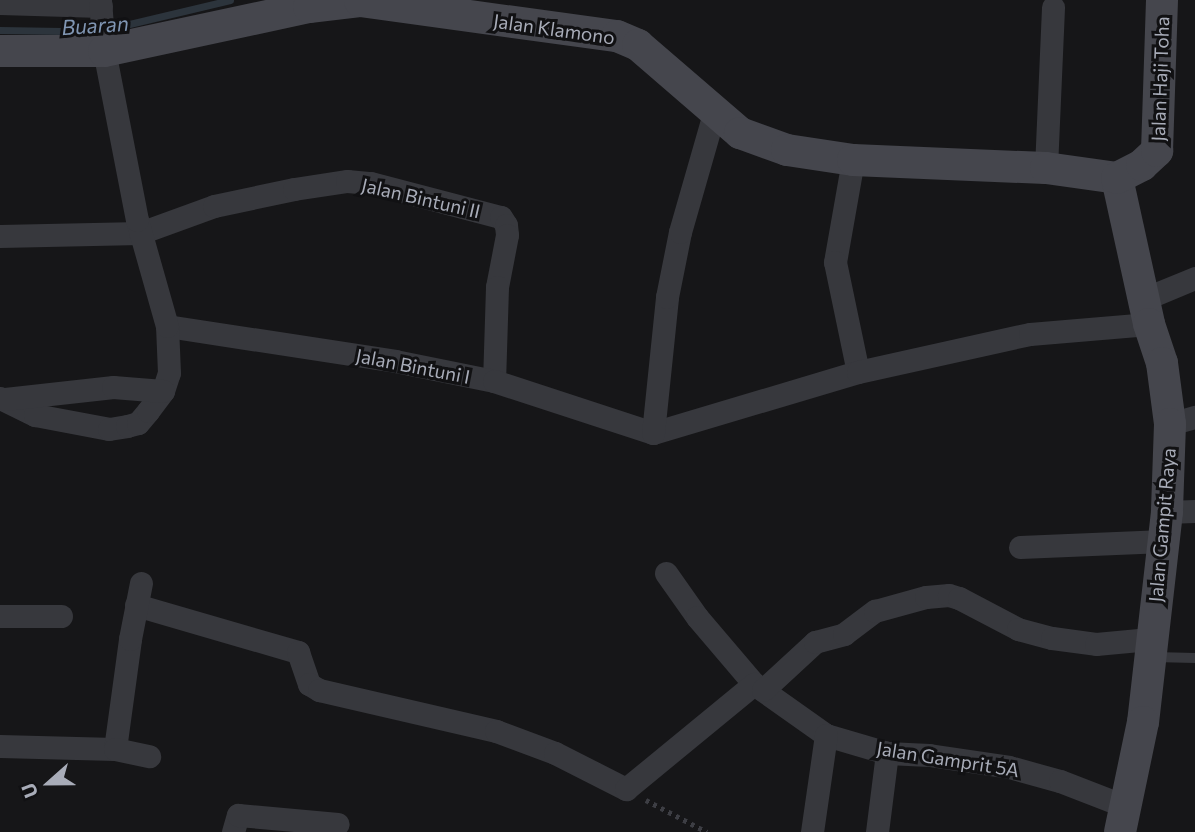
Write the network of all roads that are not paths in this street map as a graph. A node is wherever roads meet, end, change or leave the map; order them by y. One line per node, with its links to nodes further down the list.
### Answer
1 (1162, 0): 10 (street, Jalan Haji Toha)
2 (0, 3): 5 (street)
3 (1053, 6): 9 (street)
4 (272, 7): 5 (street, Jalan Klamono); 7 (street, Jalan Klamono)
5 (102, 21): 6 (street, Jalan Klamono); 11 (street)
6 (0, 51)
7 (715, 110): 8 (street, Jalan Klamono); 21 (street)
8 (853, 160): 9 (street, Jalan Klamono); 16 (street)
9 (1046, 168): 10 (street, Jalan Klamono)
10 (1117, 178): 14 (street, Jalan Gampit Raya)
11 (140, 233): 12 (street); 15 (street); 17 (street, Jalan Bintuni II)
12 (0, 236)
13 (1195, 278): 14 (street)
14 (1147, 311): 16 (street); 20 (street, Jalan Gampit Raya)
15 (167, 326): 17 (street, Jalan Bintuni I); 18 (street)
16 (858, 372): 21 (street)
17 (494, 382): 21 (street, Jalan Bintuni I)
18 (163, 391): 19 (street); 19 (street)
19 (2, 398)
20 (1182, 421): 22 (street, Jalan Gampit Raya)
21 (653, 433)
22 (1175, 521): 23 (street); 27 (street, Jalan Gampit Raya)
23 (1020, 547)
24 (666, 573): 29 (street, Jalan Gamprit 5A)
25 (61, 615): 26 (street)
26 (0, 616)
27 (1149, 648): 28 (lane); 29 (street); 35 (street, Jalan Gampit Raya)
28 (1195, 658)
29 (758, 687): 30 (street, Jalan Gamprit 5A); 32 (street)
30 (826, 735): 33 (street, Jalan Gamprit 5A); 38 (street)
31 (0, 746): 32 (street)
32 (115, 749): 34 (street)
33 (887, 753): 35 (street, Jalan Gamprit 5A); 39 (street)
34 (149, 756)
35 (1124, 819)
36 (338, 824): 37 (street)
37 (233, 832)
38 (812, 832)
39 (877, 832)

